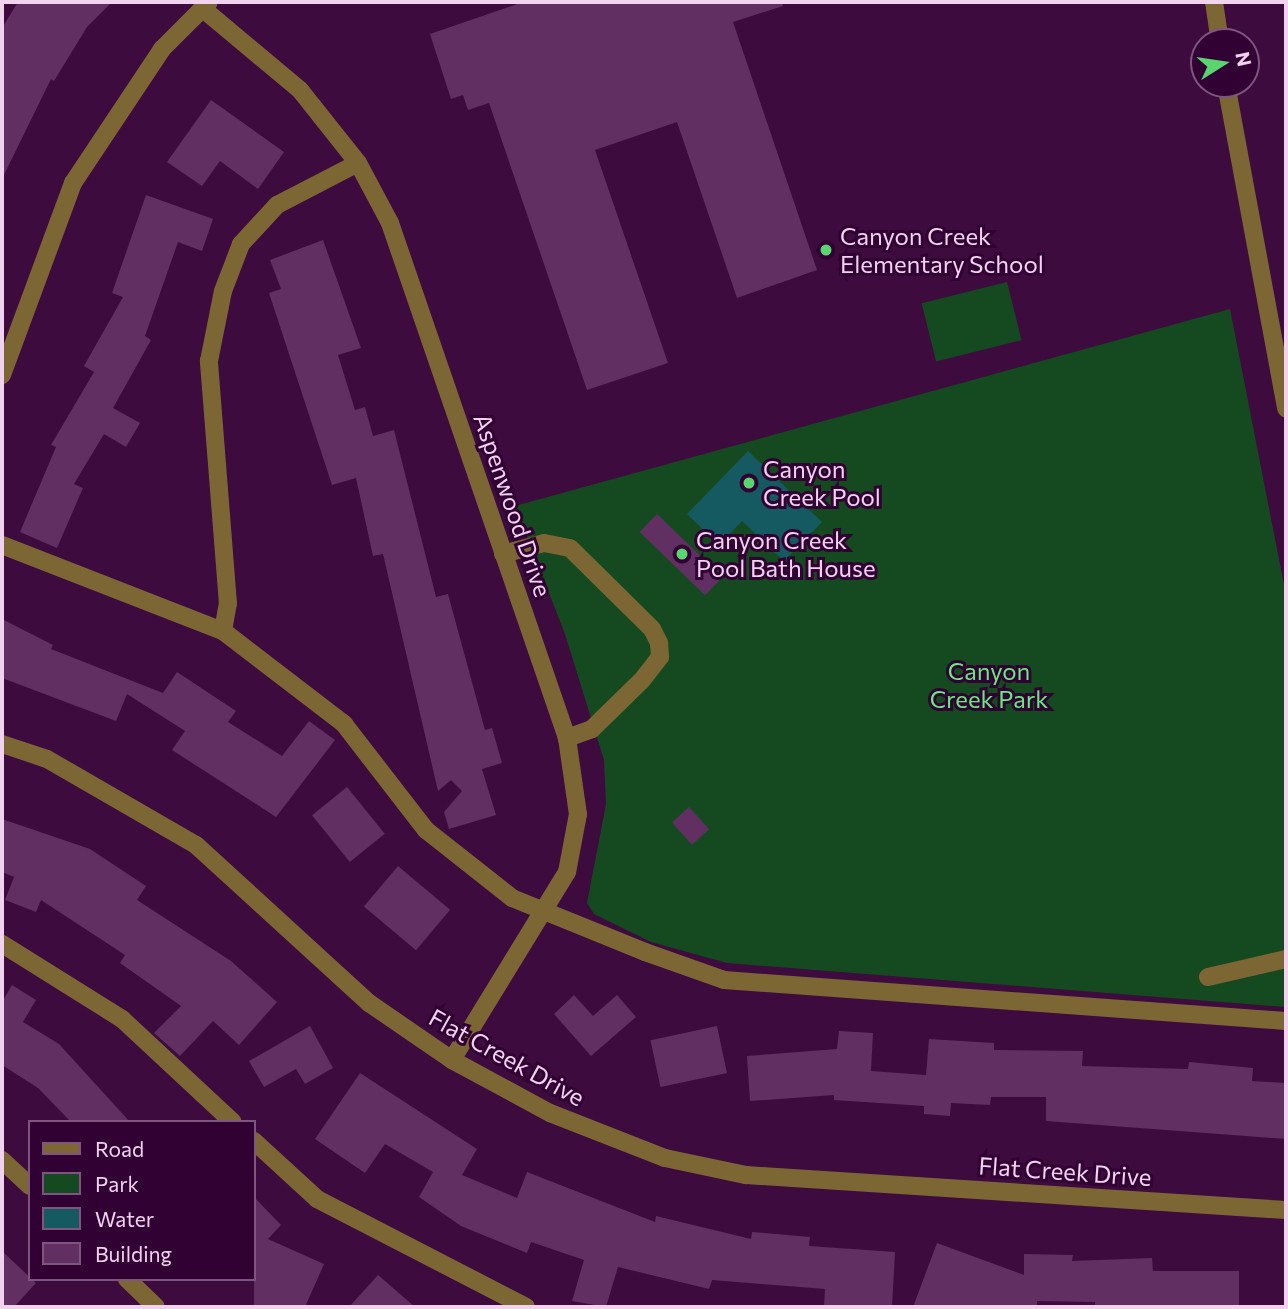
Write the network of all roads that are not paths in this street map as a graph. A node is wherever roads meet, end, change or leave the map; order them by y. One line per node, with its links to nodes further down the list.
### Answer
1 (1214, 2): 3 (street)
2 (206, 5): 5 (street, Aspenwood Drive); 6 (street)
3 (1218, 28)
4 (1229, 98): 8 (street)
5 (358, 163): 10 (street, Aspenwood Drive); 11 (street)
6 (10, 328): 7 (street)
7 (2, 375)
8 (1286, 409)
9 (2, 545): 11 (street)
10 (503, 554): 12 (street, Aspenwood Drive); 12 (street)
11 (223, 631): 14 (street)
12 (567, 738): 14 (street, Aspenwood Drive)
13 (2, 744): 19 (street, Flat Creek Drive)
14 (546, 911): 18 (street); 19 (street, Aspenwood Drive)
15 (2, 944): 20 (street)
16 (1286, 959): 17 (street)
17 (1208, 977)
18 (1286, 1021)
19 (452, 1060): 24 (street, Flat Creek Drive)
20 (231, 1120)
21 (256, 1143): 27 (street)
22 (2, 1160): 23 (street)
23 (28, 1184)
24 (1286, 1210)
25 (129, 1281): 26 (street)
26 (156, 1307)
27 (526, 1307)

